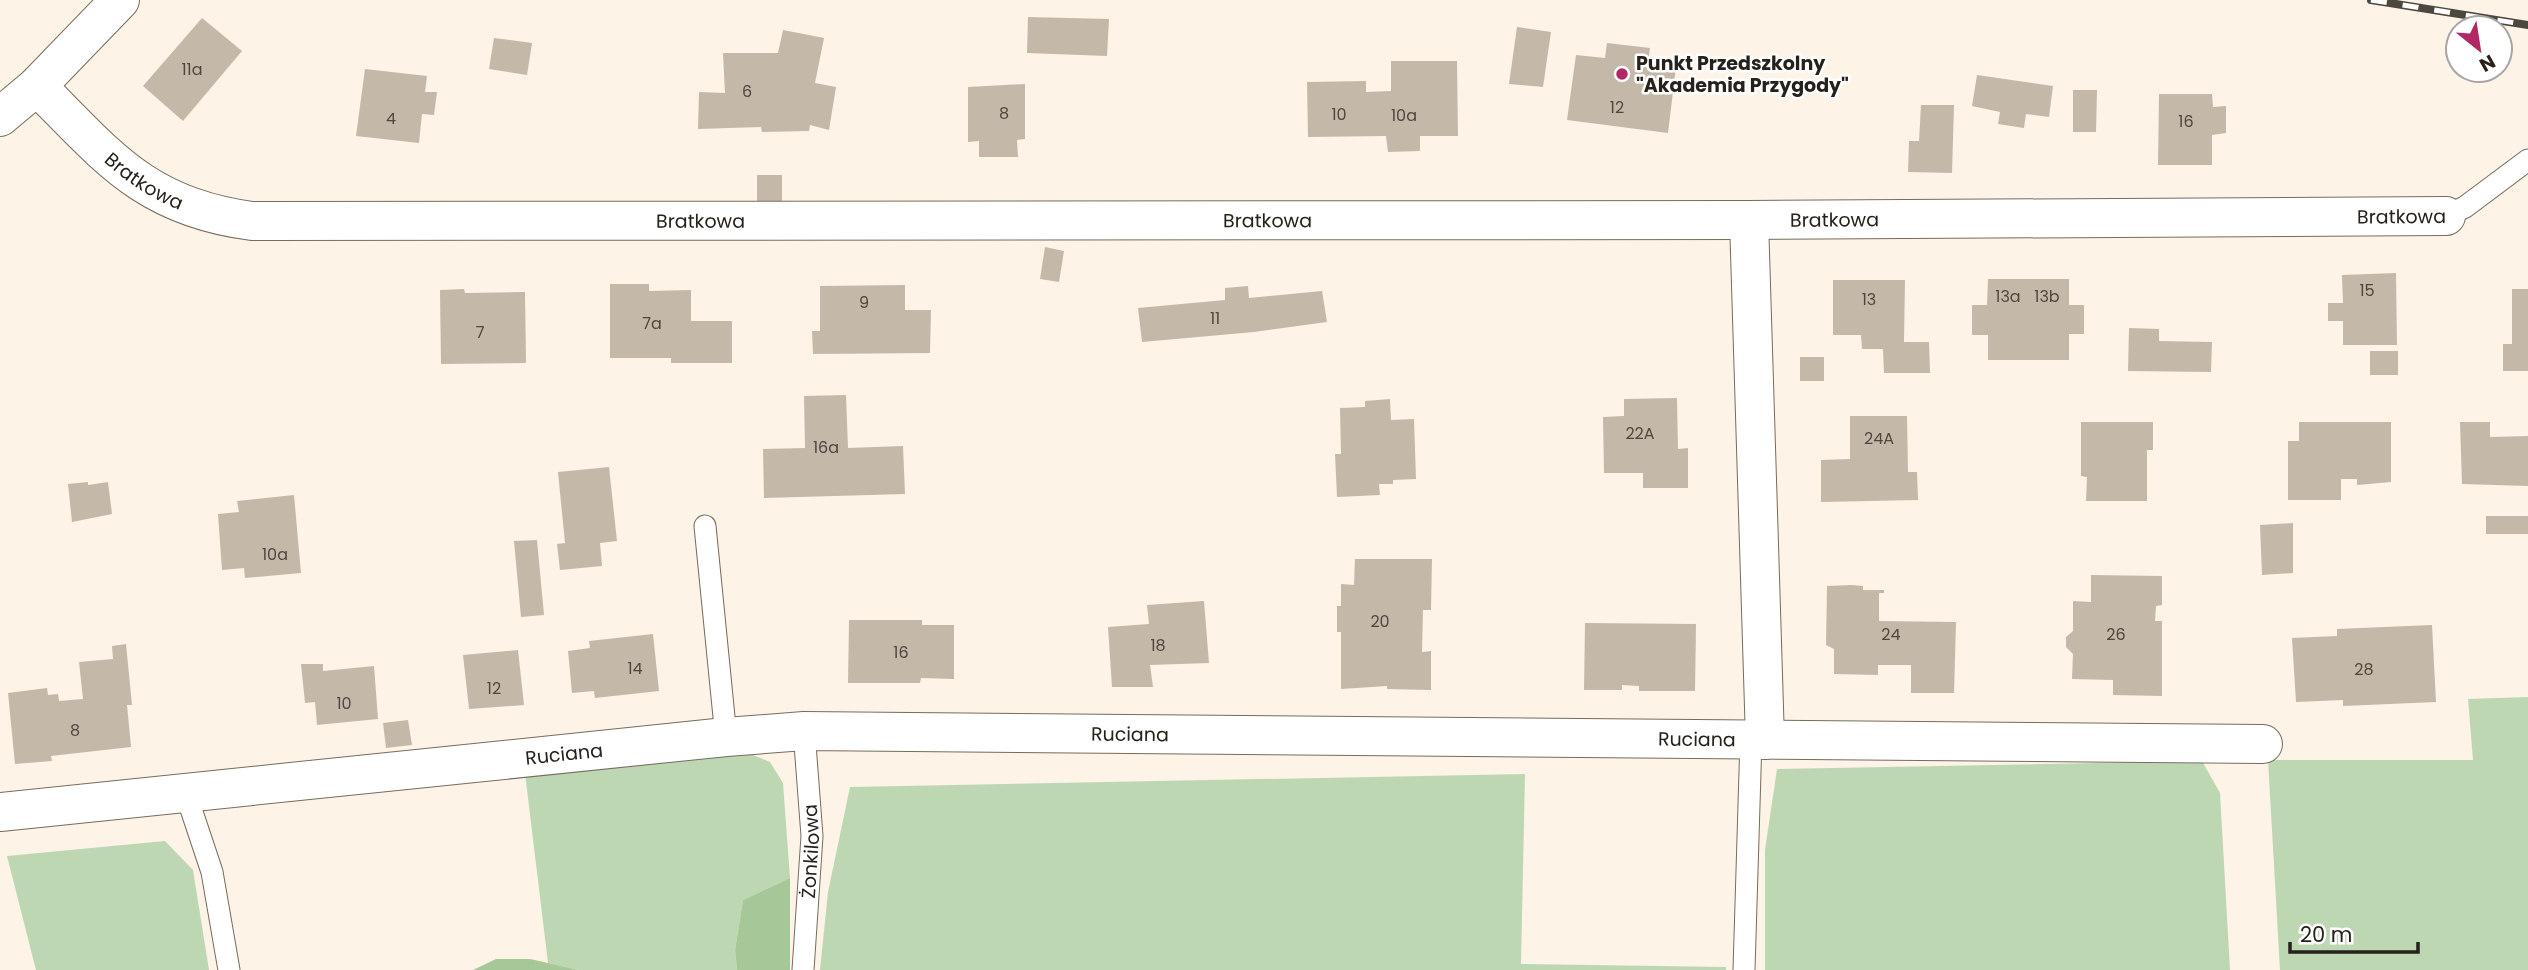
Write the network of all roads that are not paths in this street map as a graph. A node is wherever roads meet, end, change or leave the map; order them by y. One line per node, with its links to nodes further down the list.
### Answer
1 (120, 0): 2 (street)
2 (37, 86): 3 (street); 6 (street, Bratkowa)
3 (0, 117)
4 (2528, 160): 5 (lane, Bratkowa)
5 (2446, 216): 6 (street, Bratkowa)
6 (1749, 220): 10 (street)
7 (705, 526): 9 (lane)
8 (804, 731): 9 (street, Ruciana); 10 (street, Ruciana); 15 (lane, Żonkilowa)
9 (726, 737): 12 (street, Ruciana)
10 (1758, 739): 11 (street, Ruciana); 16 (lane)
11 (2263, 744)
12 (186, 794): 13 (street, Ruciana); 14 (lane)
13 (0, 812)
14 (229, 970)
15 (803, 970)
16 (1744, 970)

